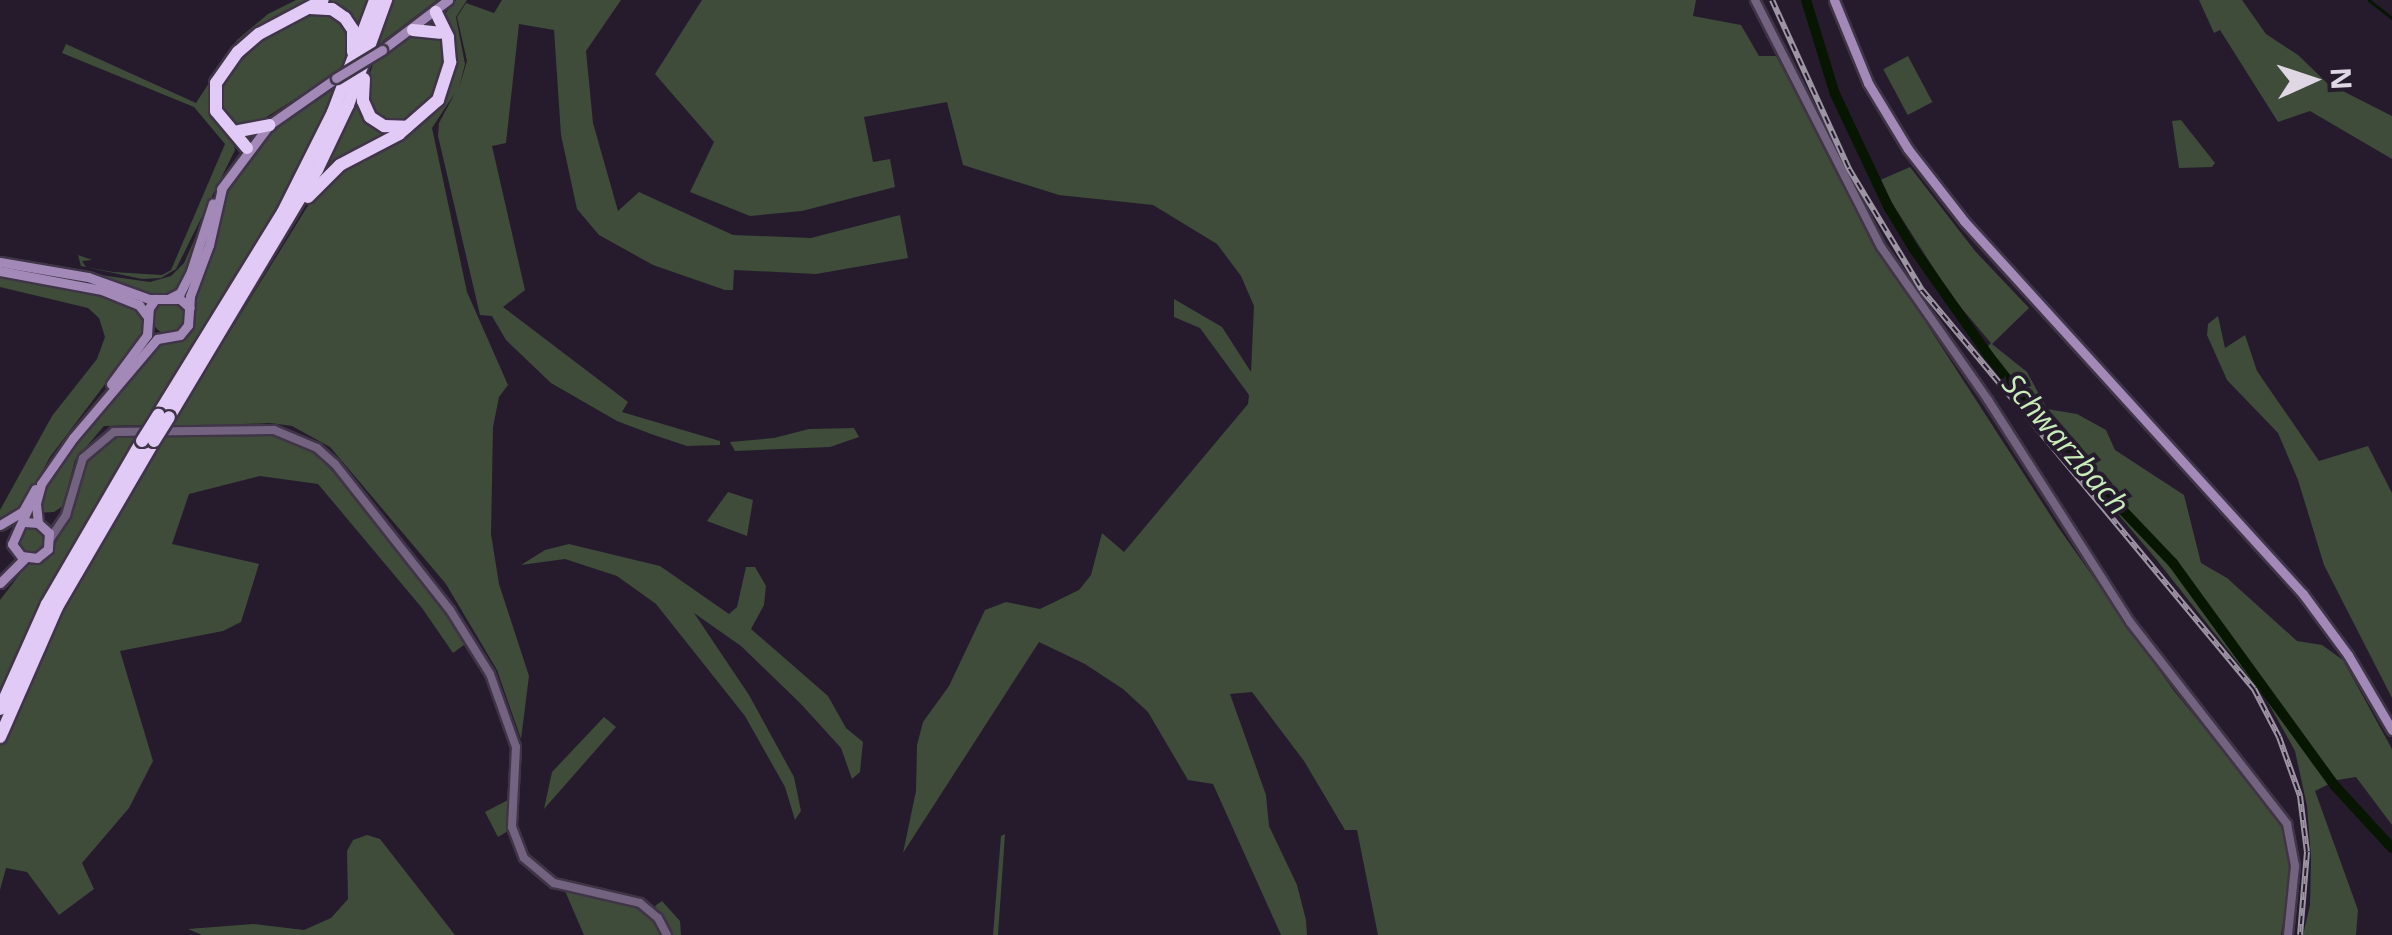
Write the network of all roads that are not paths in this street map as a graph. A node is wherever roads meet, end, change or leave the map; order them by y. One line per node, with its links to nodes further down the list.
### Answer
1 (323, 0): 7 (highway)
2 (375, 0): 13 (highway)
3 (386, 0): 11 (highway)
4 (448, 0): 8 (main road)
5 (1755, 0): 43 (street)
6 (1834, 0): 40 (main road)
7 (303, 10): 13 (highway); 14 (highway)
8 (436, 12): 9 (main road); 10 (highway); 12 (highway)
9 (413, 30): 10 (highway); 11 (main road)
10 (440, 33): 12 (highway)
11 (376, 51): 13 (main road, bridge); 16 (highway); 20 (highway)
12 (449, 53): 16 (highway)
13 (340, 83): 15 (main road); 28 (highway)
14 (222, 120): 17 (highway); 18 (highway)
15 (269, 125): 17 (highway); 18 (main road)
16 (411, 126): 20 (highway)
17 (239, 131): 18 (highway)
18 (248, 148): 19 (main road)
19 (222, 188): 23 (main road); 25 (main road)
20 (291, 218): 28 (highway)
21 (0, 262): 24 (main road)
22 (0, 272): 26 (main road)
23 (170, 298): 24 (main road); 25 (main road)
24 (155, 299): 26 (main road)
25 (190, 308): 27 (main road)
26 (150, 322): 27 (main road); 30 (main road)
27 (162, 336): 33 (main road)
28 (163, 416): 29 (highway, bridge)
29 (148, 441): 39 (highway); 41 (highway)
30 (33, 492): 32 (main road); 34 (main road)
31 (70, 503): 33 (street); 35 (street); 42 (street)
32 (24, 522): 33 (main road); 36 (main road)
33 (41, 524): 35 (main road)
34 (0, 525)
35 (50, 539): 37 (main road)
36 (14, 548): 37 (main road); 38 (main road)
37 (25, 558): 38 (main road)
38 (0, 581)
39 (0, 710)
40 (2392, 730)
41 (0, 737)
42 (668, 935)
43 (2288, 935)

